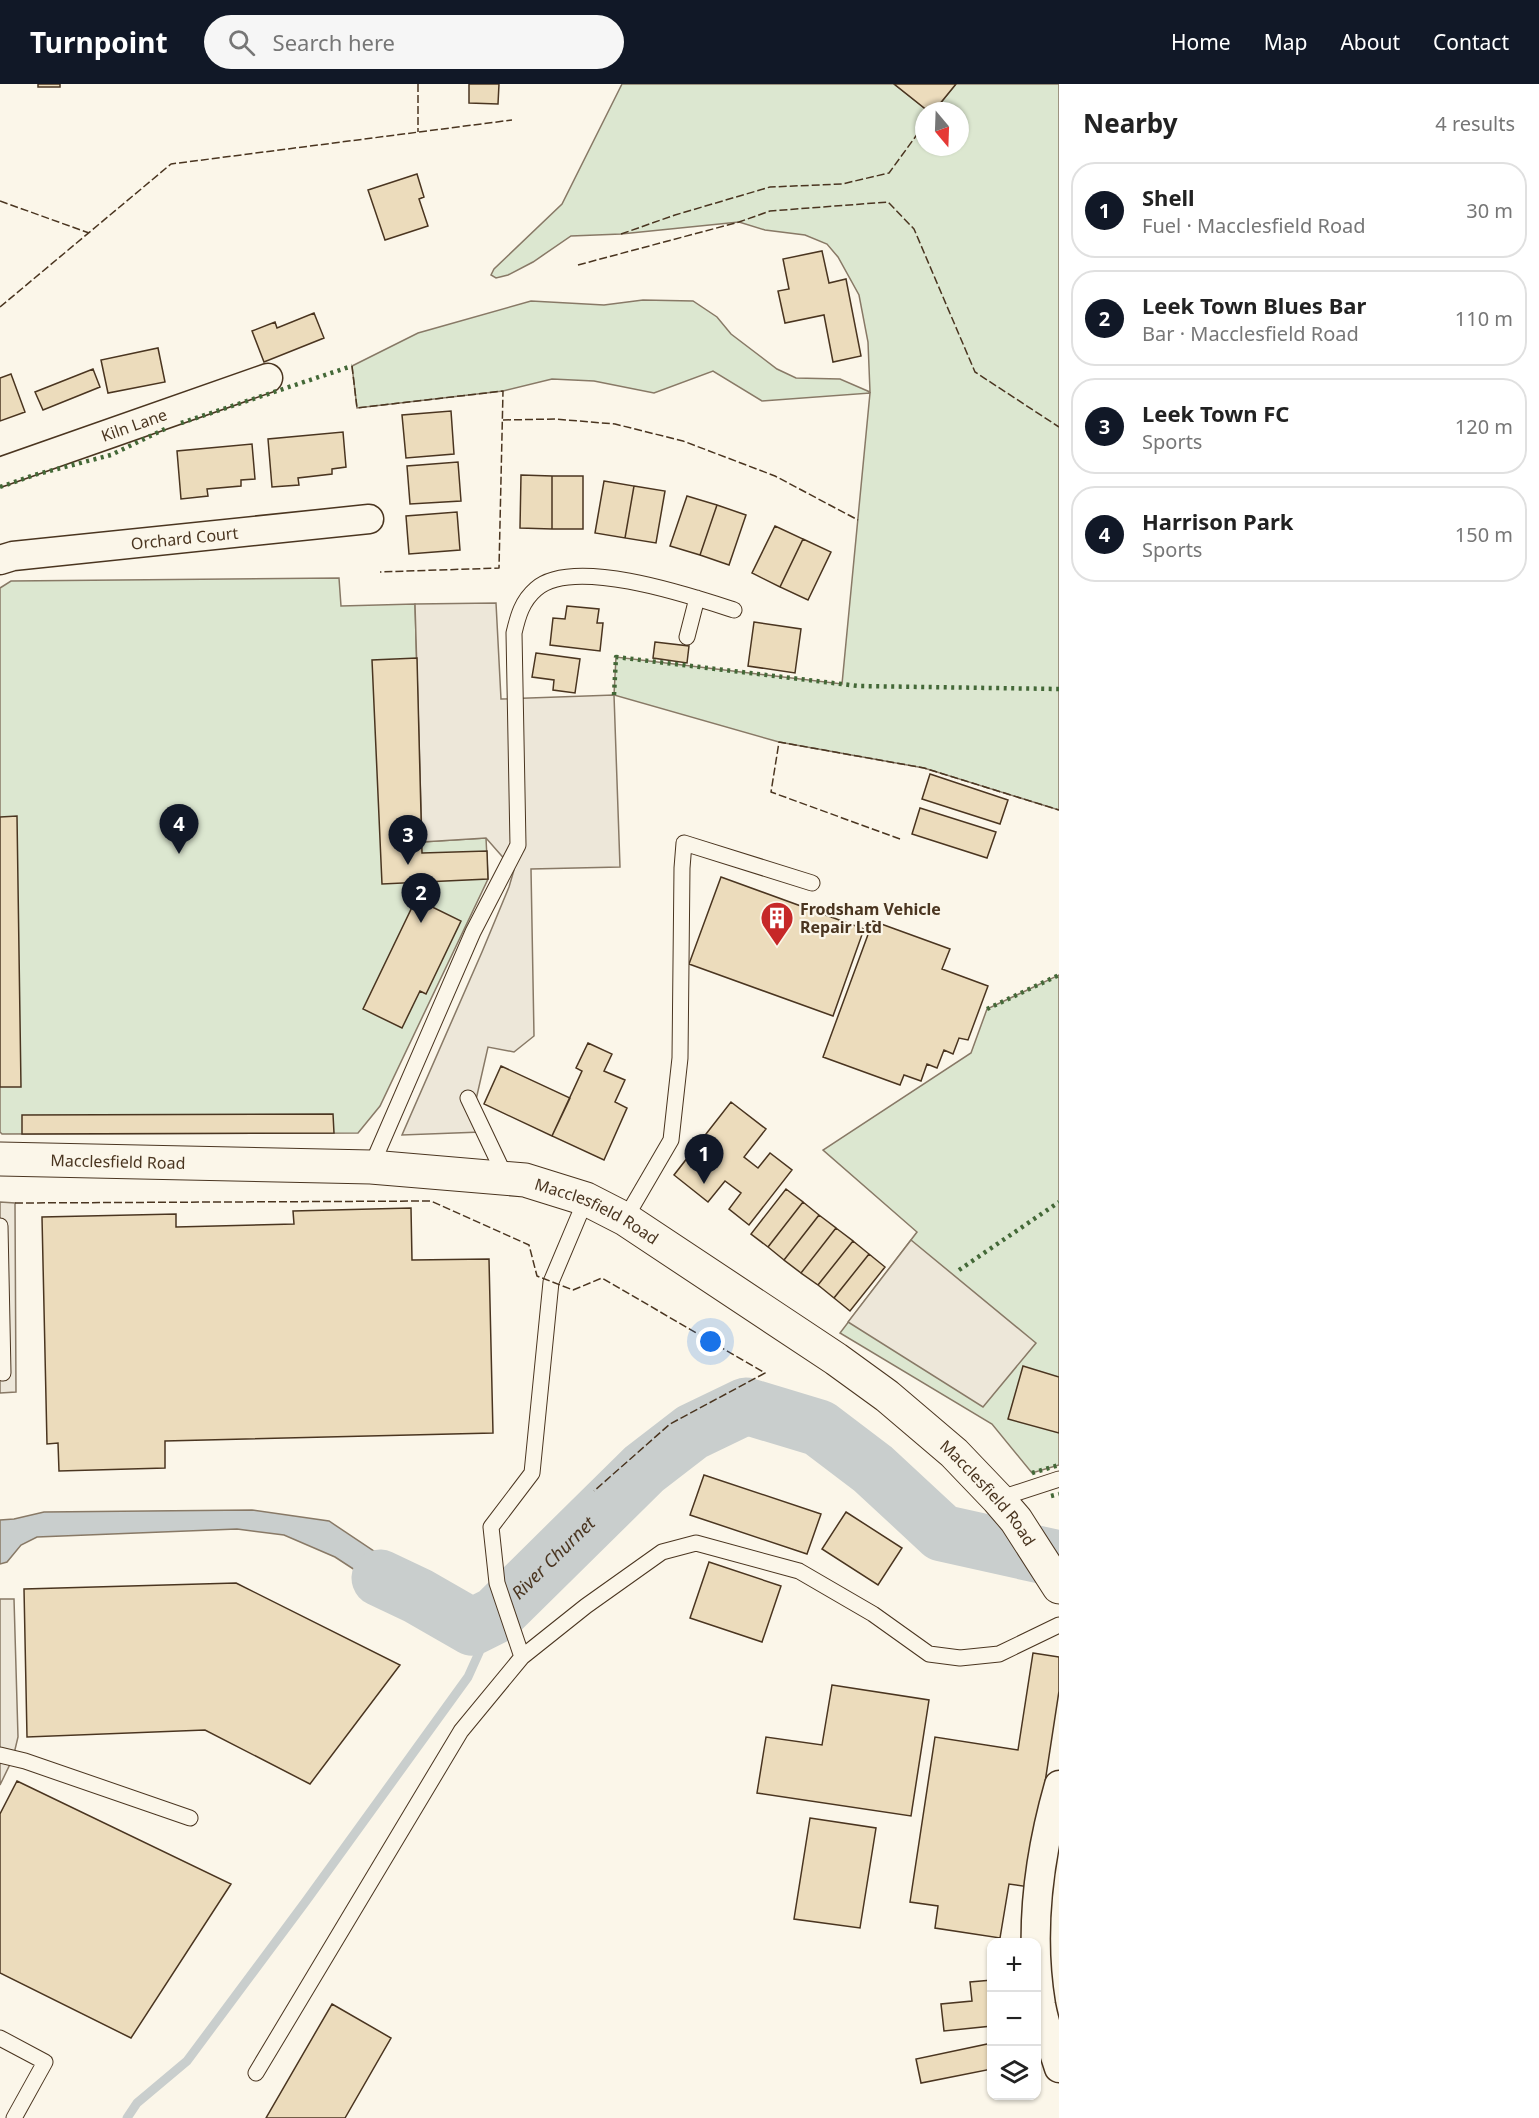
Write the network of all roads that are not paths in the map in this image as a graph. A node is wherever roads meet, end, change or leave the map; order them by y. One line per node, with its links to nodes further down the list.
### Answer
1 (268, 378): 2 (street, Kiln Lane)
2 (0, 472)
3 (369, 519): 4 (street, Orchard Court)
4 (0, 560)
5 (697, 598): 6 (lane); 7 (lane); 11 (lane)
6 (734, 610)
7 (687, 637)
8 (812, 882): 14 (lane)
9 (468, 1098): 12 (lane)
10 (0, 1159): 11 (highway, Macclesfield Road)
11 (371, 1167): 12 (highway, Macclesfield Road)
12 (506, 1178): 13 (highway, Macclesfield Road)
13 (586, 1199): 14 (highway, Macclesfield Road); 21 (lane)
14 (625, 1218): 18 (highway, Macclesfield Road)
15 (0, 1226): 16 (lane)
16 (3, 1373)
17 (1059, 1479): 18 (lane)
18 (1007, 1510): 19 (highway, Macclesfield Road)
19 (1059, 1587)
20 (1059, 1625): 21 (lane)
21 (522, 1657): 27 (lane)
22 (0, 1755): 24 (lane)
23 (1059, 1785): 26 (street)
24 (190, 1818)
25 (0, 2038): 28 (lane)
26 (1059, 2068)
27 (256, 2073)
28 (14, 2118)

